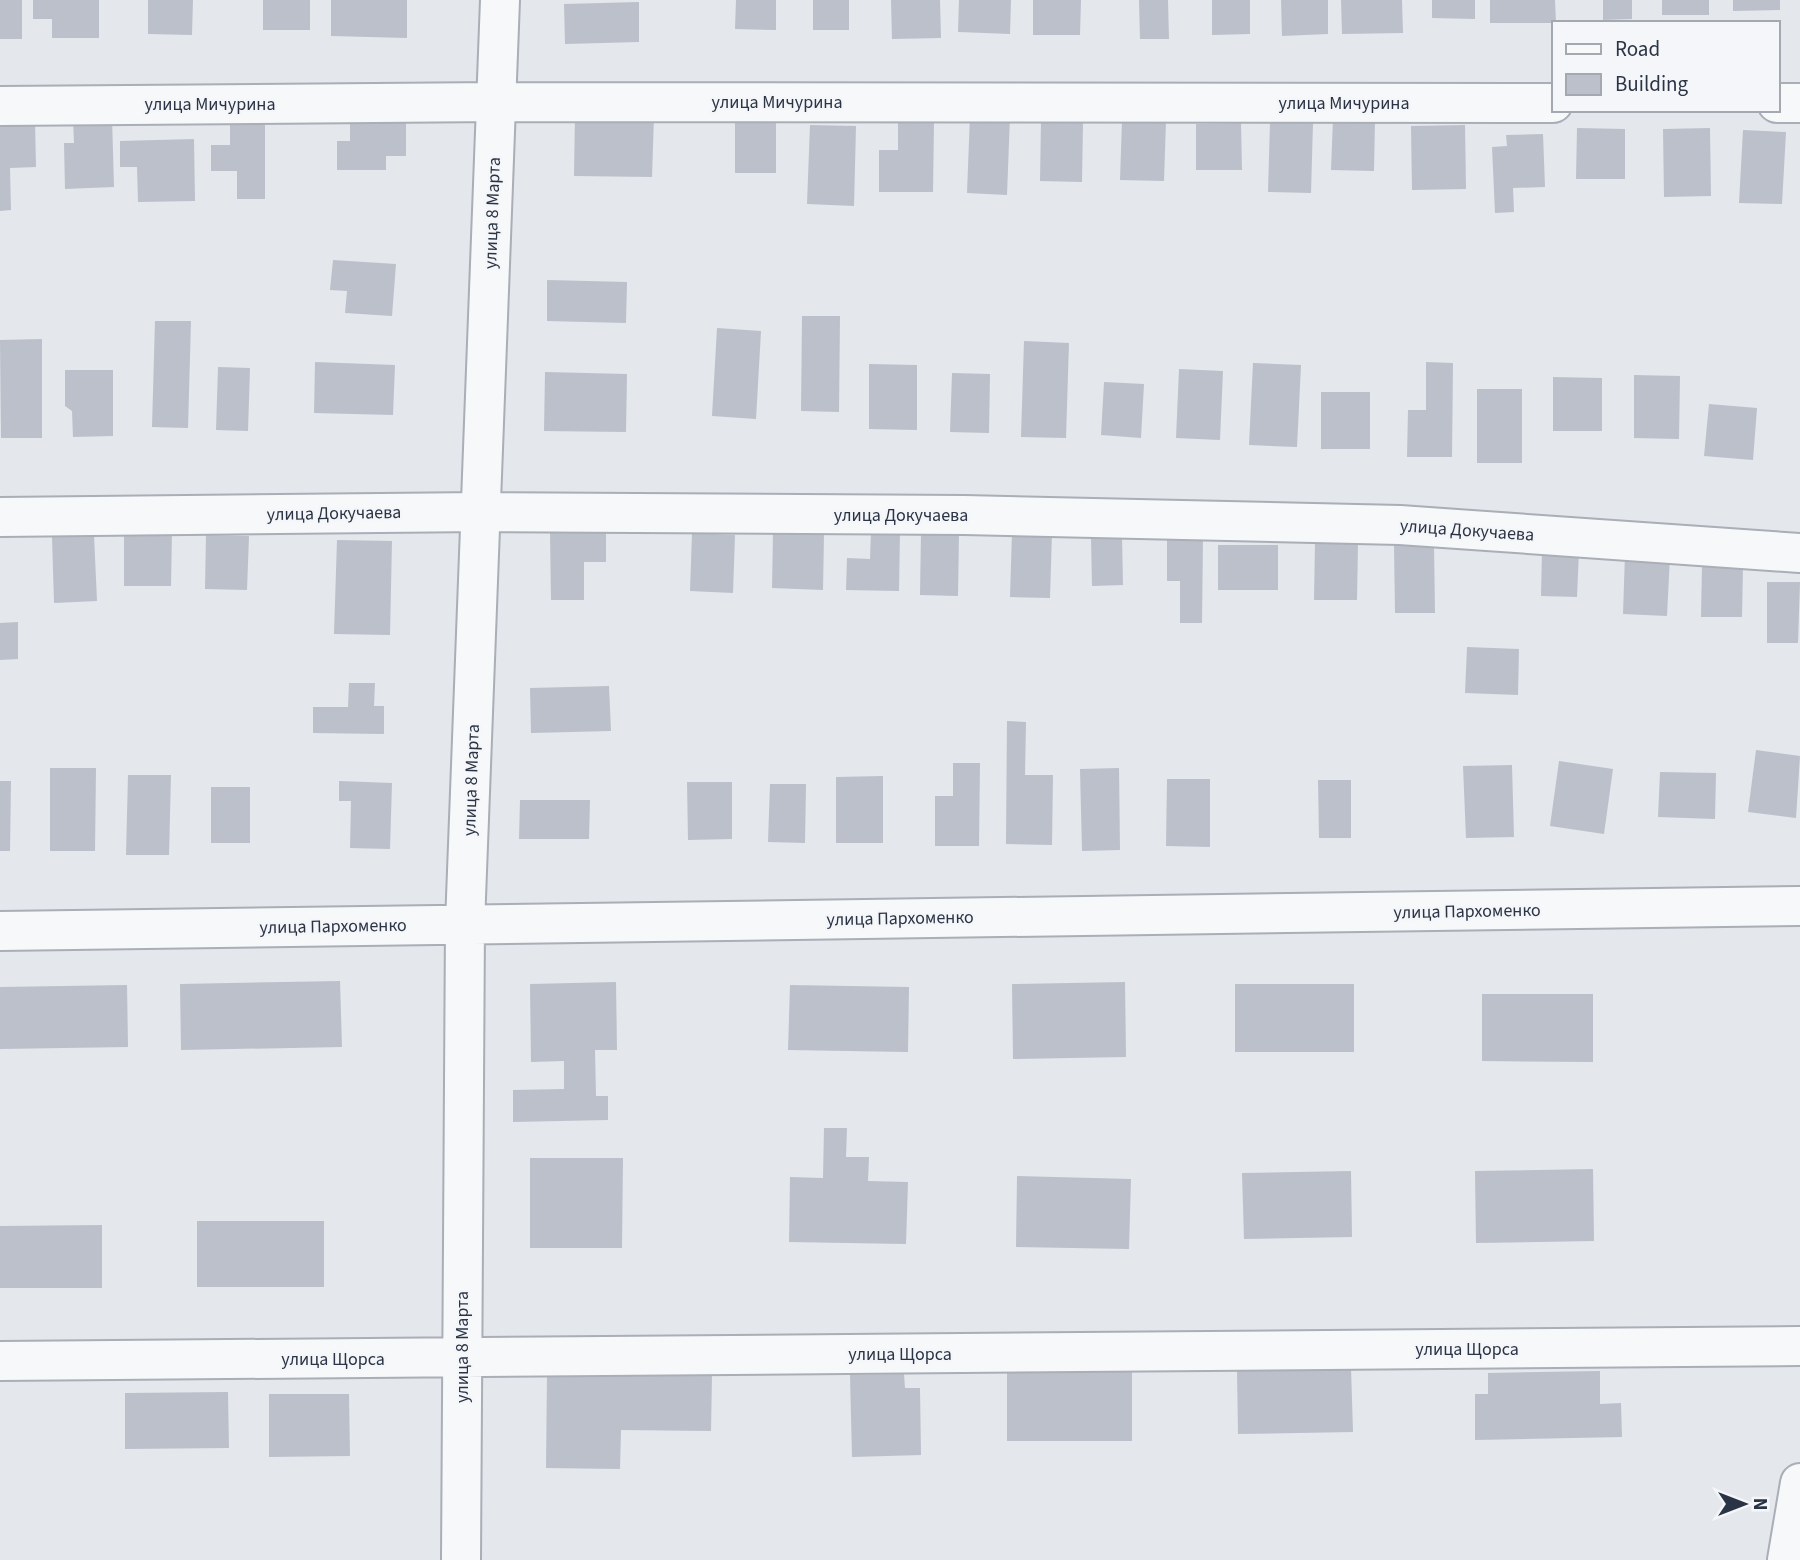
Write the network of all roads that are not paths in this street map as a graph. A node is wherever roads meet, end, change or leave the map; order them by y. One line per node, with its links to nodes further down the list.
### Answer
1 (500, 0): 2 (street, улица 8 Марта)
2 (496, 102): 3 (street, улица Мичурина); 6 (street, улица Мичурина); 7 (street, улица 8 Марта)
3 (1552, 103)
4 (1779, 103): 5 (street)
5 (1800, 103)
6 (0, 106)
7 (481, 512): 8 (street, улица Докучаева); 9 (street, улица Докучаева); 11 (street, улица 8 Марта)
8 (0, 517)
9 (1800, 553)
10 (1800, 906): 11 (street, улица Пархоменко)
11 (465, 924): 12 (street, улица Пархоменко); 14 (street, улица 8 Марта)
12 (0, 931)
13 (1800, 1346): 14 (street, улица Щорса)
14 (462, 1358): 15 (street, улица Щорса); 17 (street, улица 8 Марта)
15 (0, 1362)
16 (1800, 1483): 18 (street)
17 (461, 1560)
18 (1787, 1560)

